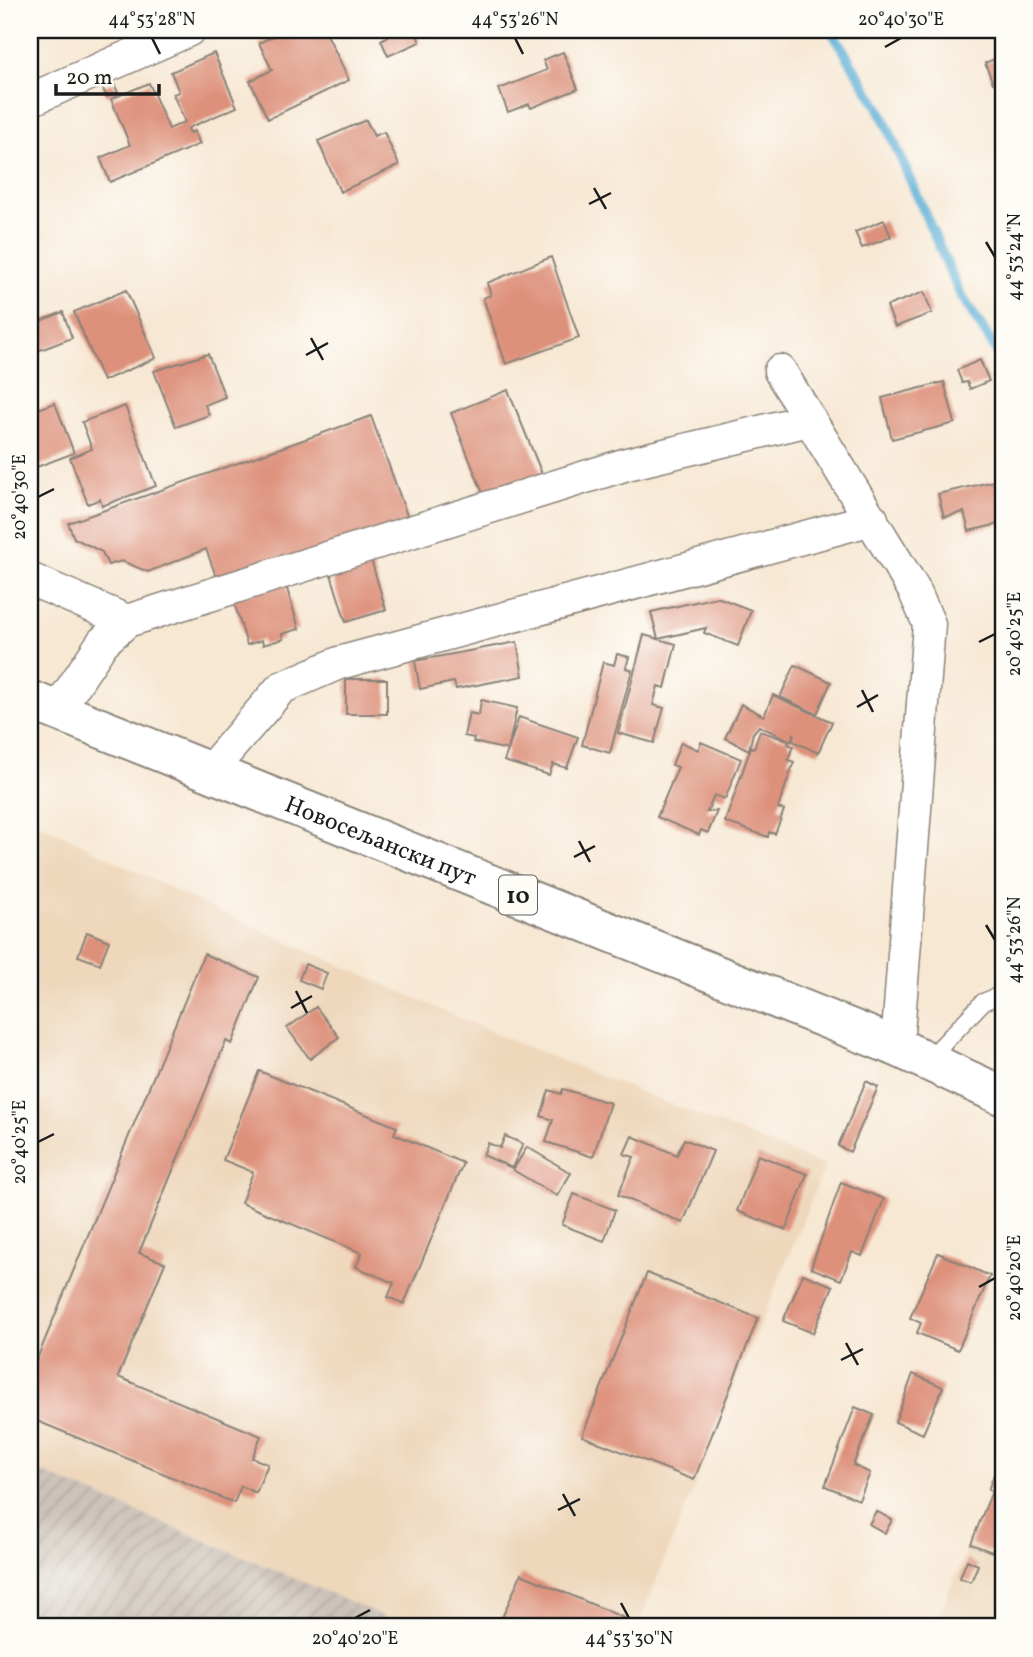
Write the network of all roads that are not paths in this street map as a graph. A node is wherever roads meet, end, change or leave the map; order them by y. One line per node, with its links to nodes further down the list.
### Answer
1 (189, 30): 2 (street)
2 (30, 100)
3 (780, 371): 4 (street)
4 (809, 420): 5 (street); 7 (street)
5 (872, 519): 9 (street); 11 (street)
6 (30, 579): 7 (street)
7 (127, 621): 8 (street)
8 (43, 706): 9 (main road, Новосељански пут / 10)
9 (209, 772): 11 (main road, Новосељански пут / 10)
10 (1003, 994): 11 (lane)
11 (912, 1054): 12 (main road, Новосељански пут / 10)
12 (1003, 1096)

